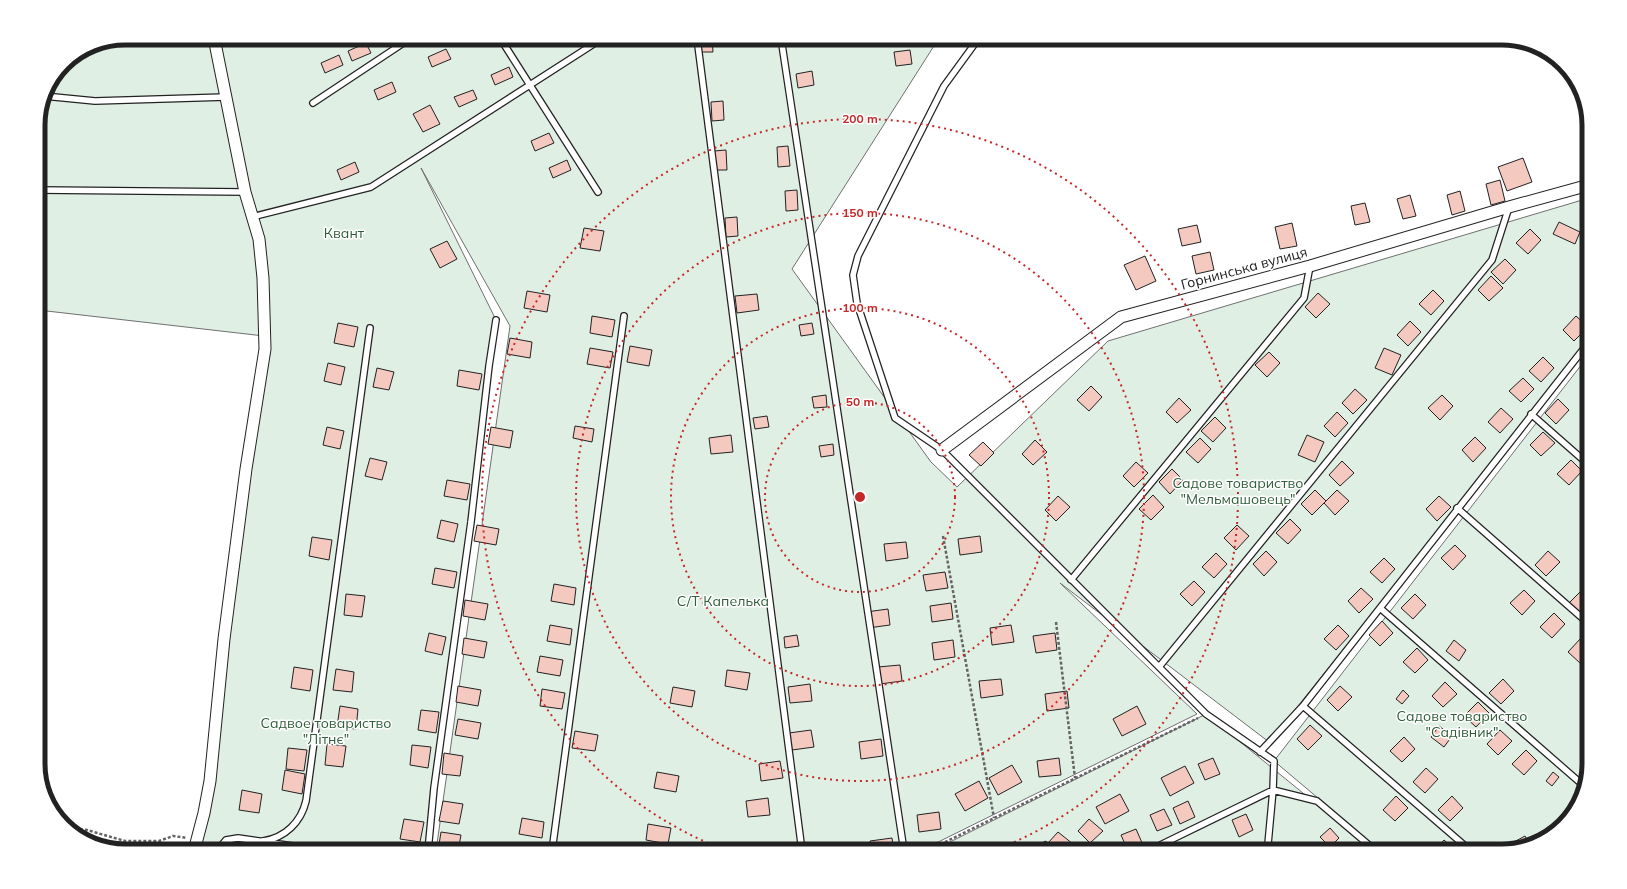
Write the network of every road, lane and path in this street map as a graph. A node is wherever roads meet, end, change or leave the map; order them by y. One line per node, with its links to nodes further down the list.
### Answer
1 (215, 45): 10 (street)
2 (400, 45): 11 (lane)
3 (504, 45): 8 (lane)
4 (592, 45): 8 (lane)
5 (698, 45): 48 (lane)
6 (782, 45): 49 (lane)
7 (975, 45): 24 (lane)
8 (530, 85): 15 (lane); 17 (lane)
9 (50, 97): 10 (lane)
10 (226, 97): 14 (street)
11 (313, 103)
12 (1582, 188): 16 (street, Горнинська вулиця)
13 (45, 190): 14 (lane)
14 (245, 192): 17 (street)
15 (598, 192)
16 (1509, 207): 18 (street, Горнинська вулиця); 32 (lane)
17 (252, 217): 43 (street)
18 (1310, 266): 24 (street, Горнинська вулиця); 28 (lane)
19 (624, 316): 47 (lane)
20 (496, 320): 46 (lane)
21 (370, 328): 41 (lane)
22 (1582, 351): 23 (lane)
23 (1531, 414): 25 (lane); 26 (lane)
24 (942, 450): 28 (lane)
25 (1582, 459)
26 (1457, 508): 29 (lane); 30 (lane)
27 (943, 536): 39 (path)
28 (1071, 580): 32 (lane)
29 (1380, 608): 33 (lane); 37 (lane)
30 (1582, 618)
31 (1056, 622): 36 (path)
32 (1159, 667): 34 (lane)
33 (1303, 706): 35 (lane); 54 (lane)
34 (1206, 714): 35 (lane); 36 (path)
35 (1260, 752): 38 (lane)
36 (1075, 778): 39 (path)
37 (1580, 782)
38 (1273, 790): 51 (lane); 52 (lane); 53 (lane)
39 (994, 818): 50 (path)
40 (78, 829): 42 (path)
41 (263, 841): 44 (lane); 45 (lane)
42 (192, 844)
43 (196, 844)
44 (222, 844)
45 (282, 844)
46 (429, 844)
47 (553, 844)
48 (801, 844)
49 (903, 844)
50 (941, 844)
51 (1162, 844)
52 (1268, 844)
53 (1368, 844)
54 (1462, 844)

